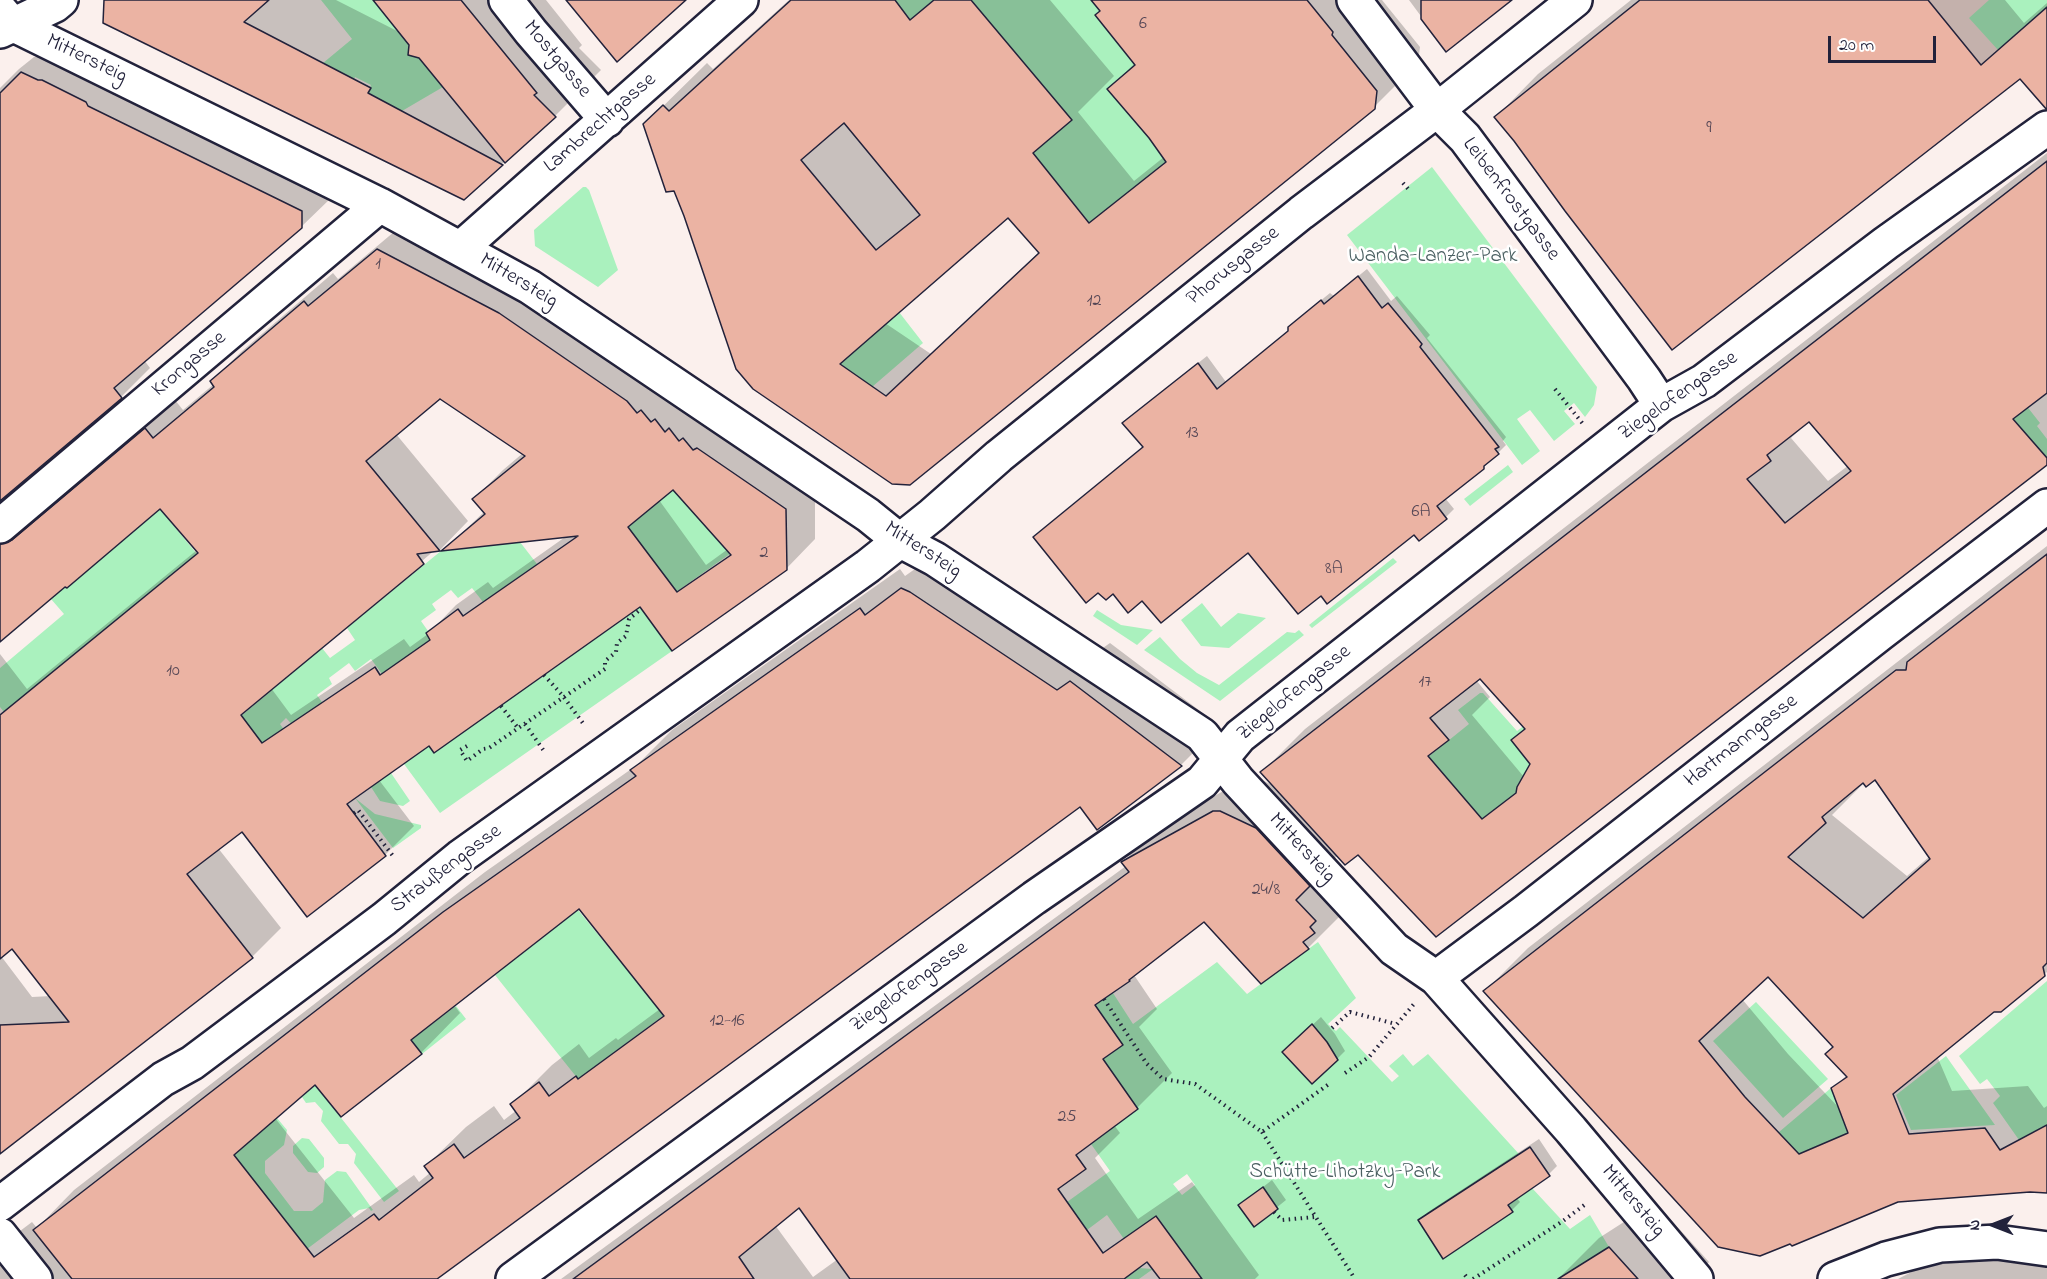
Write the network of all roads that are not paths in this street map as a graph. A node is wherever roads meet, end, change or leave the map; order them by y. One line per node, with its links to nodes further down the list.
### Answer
1 (61, 0): 6 (street)
2 (506, 0): 8 (street, Mostgasse)
3 (741, 0): 8 (street, Lambrechtgasse)
4 (1354, 0): 7 (street, Leibenfrostgasse)
5 (1575, 0): 7 (street, Phorusgasse)
6 (4, 22): 10 (street, Mittersteig)
7 (1437, 110): 12 (street, Leibenfrostgasse); 15 (street, Phorusgasse)
8 (607, 120): 11 (street, Lambrechtgasse)
9 (2047, 128): 12 (street, Ziegelofengasse)
10 (380, 205): 11 (street, Mittersteig); 14 (street, Krongasse)
11 (461, 248): 15 (street, Mittersteig)
12 (1661, 405): 16 (street, Ziegelofengasse)
13 (2047, 506): 17 (street, Hartmanngasse)
14 (0, 526)
15 (899, 540): 16 (street, Mittersteig); 18 (street, Straußengasse)
16 (1221, 759): 17 (street, Mittersteig); 22 (street, Ziegelofengasse)
17 (1426, 989): 23 (street, Mittersteig)
18 (0, 1204)
19 (0, 1235): 21 (street)
20 (2047, 1249): 24 (street)
21 (35, 1279)
22 (513, 1279)
23 (1696, 1279)
24 (1835, 1279)

